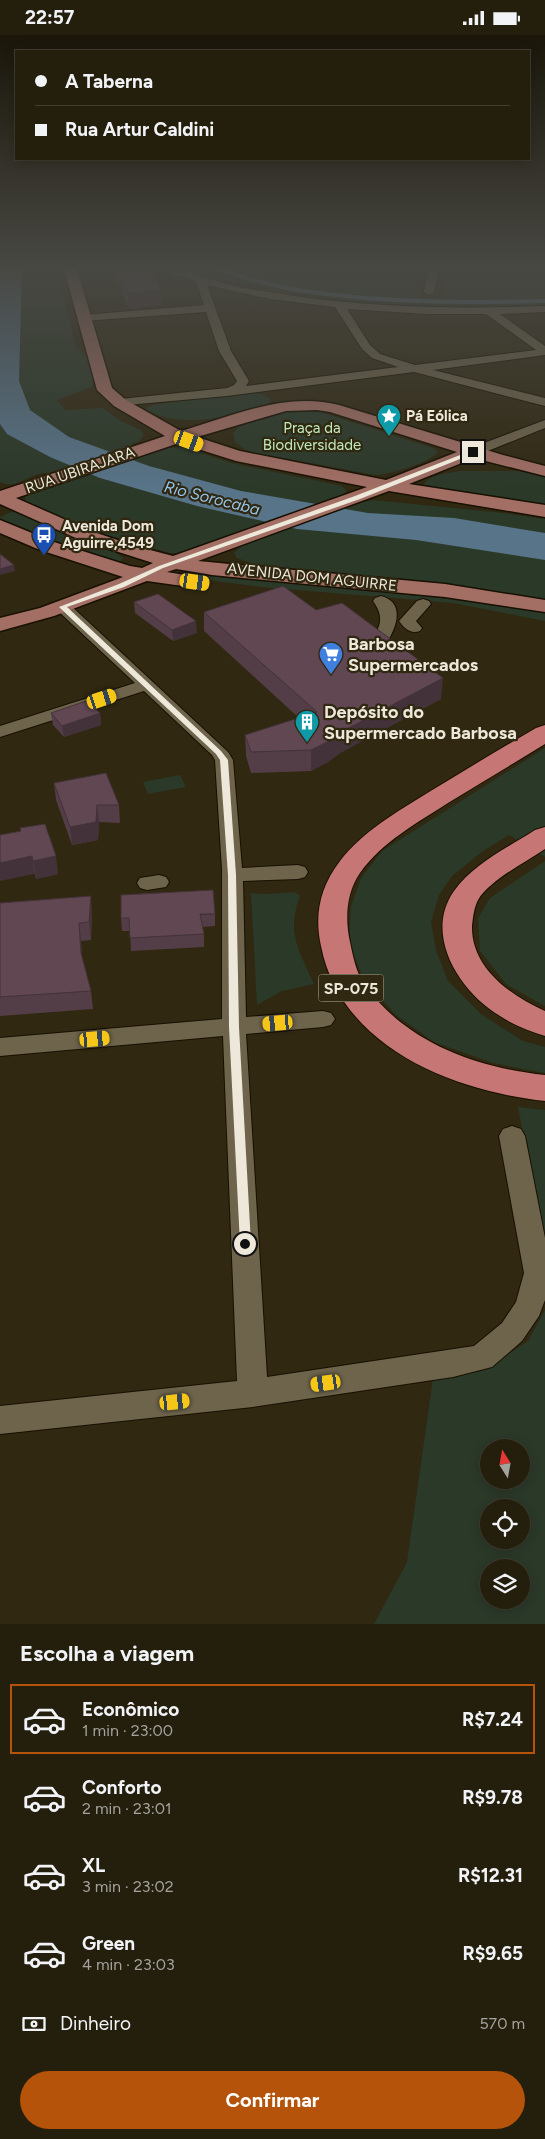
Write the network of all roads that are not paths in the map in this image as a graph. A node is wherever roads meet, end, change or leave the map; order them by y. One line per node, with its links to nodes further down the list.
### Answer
1 (91, 343): 12 (main road)
2 (223, 343): 7 (street)
3 (364, 343): 6 (street)
4 (533, 343): 5 (street)
5 (545, 352): 6 (street)
6 (415, 369): 8 (street); 11 (street)
7 (239, 372): 9 (street); 10 (street)
8 (288, 385): 9 (street); 13 (main road)
9 (270, 387): 10 (street)
10 (227, 392): 12 (street)
11 (545, 402)
12 (120, 403): 14 (main road)
13 (285, 406): 15 (main road); 18 (main road)
14 (139, 414): 15 (main road); 17 (main road)
15 (238, 419): 17 (main road, RUA UBIRAJARA); 19 (main road)
16 (545, 424): 18 (street)
17 (179, 437): 19 (main road); 22 (main road, RUA UBIRAJARA)
18 (473, 452): 20 (main road); 21 (main road)
19 (236, 456): 21 (main road)
20 (545, 469)
21 (390, 485): 23 (main road); 24 (main road)
22 (0, 497): 28 (main road, AVENIDA DOM AGUIRRE)
23 (360, 497): 24 (main road); 27 (main road)
24 (505, 505): 25 (main road)
25 (545, 511)
26 (0, 526): 30 (main road, AVENIDA DOM AGUIRRE)
27 (232, 543): 29 (main road); 31 (main road)
28 (130, 551): 29 (main road, AVENIDA DOM AGUIRRE); 30 (main road)
29 (174, 562): 30 (main road); 31 (main road, AVENIDA DOM AGUIRRE)
30 (141, 575): 32 (main road, AVENIDA DOM AGUIRRE); 35 (main road)
31 (290, 575): 34 (main road, AVENIDA DOM AGUIRRE)
32 (381, 601): 33 (main road, AVENIDA DOM AGUIRRE); 39 (street)
33 (423, 605): 36 (main road, AVENIDA DOM AGUIRRE); 38 (street)
34 (545, 606)
35 (62, 607): 37 (main road); 40 (street)
36 (545, 623)
37 (0, 625)
38 (414, 628)
39 (381, 637)
40 (146, 685): 41 (street); 45 (street)
41 (0, 732)
42 (545, 733): 50 (highway, SP-075)
43 (545, 836): 47 (highway)
44 (298, 872): 45 (street)
45 (232, 875): 48 (street)
46 (323, 1019): 48 (street)
47 (545, 1024)
48 (234, 1027): 49 (street); 52 (street)
49 (0, 1047)
50 (545, 1088)
51 (512, 1136): 52 (street)
52 (253, 1393): 53 (street)
53 (0, 1420)

